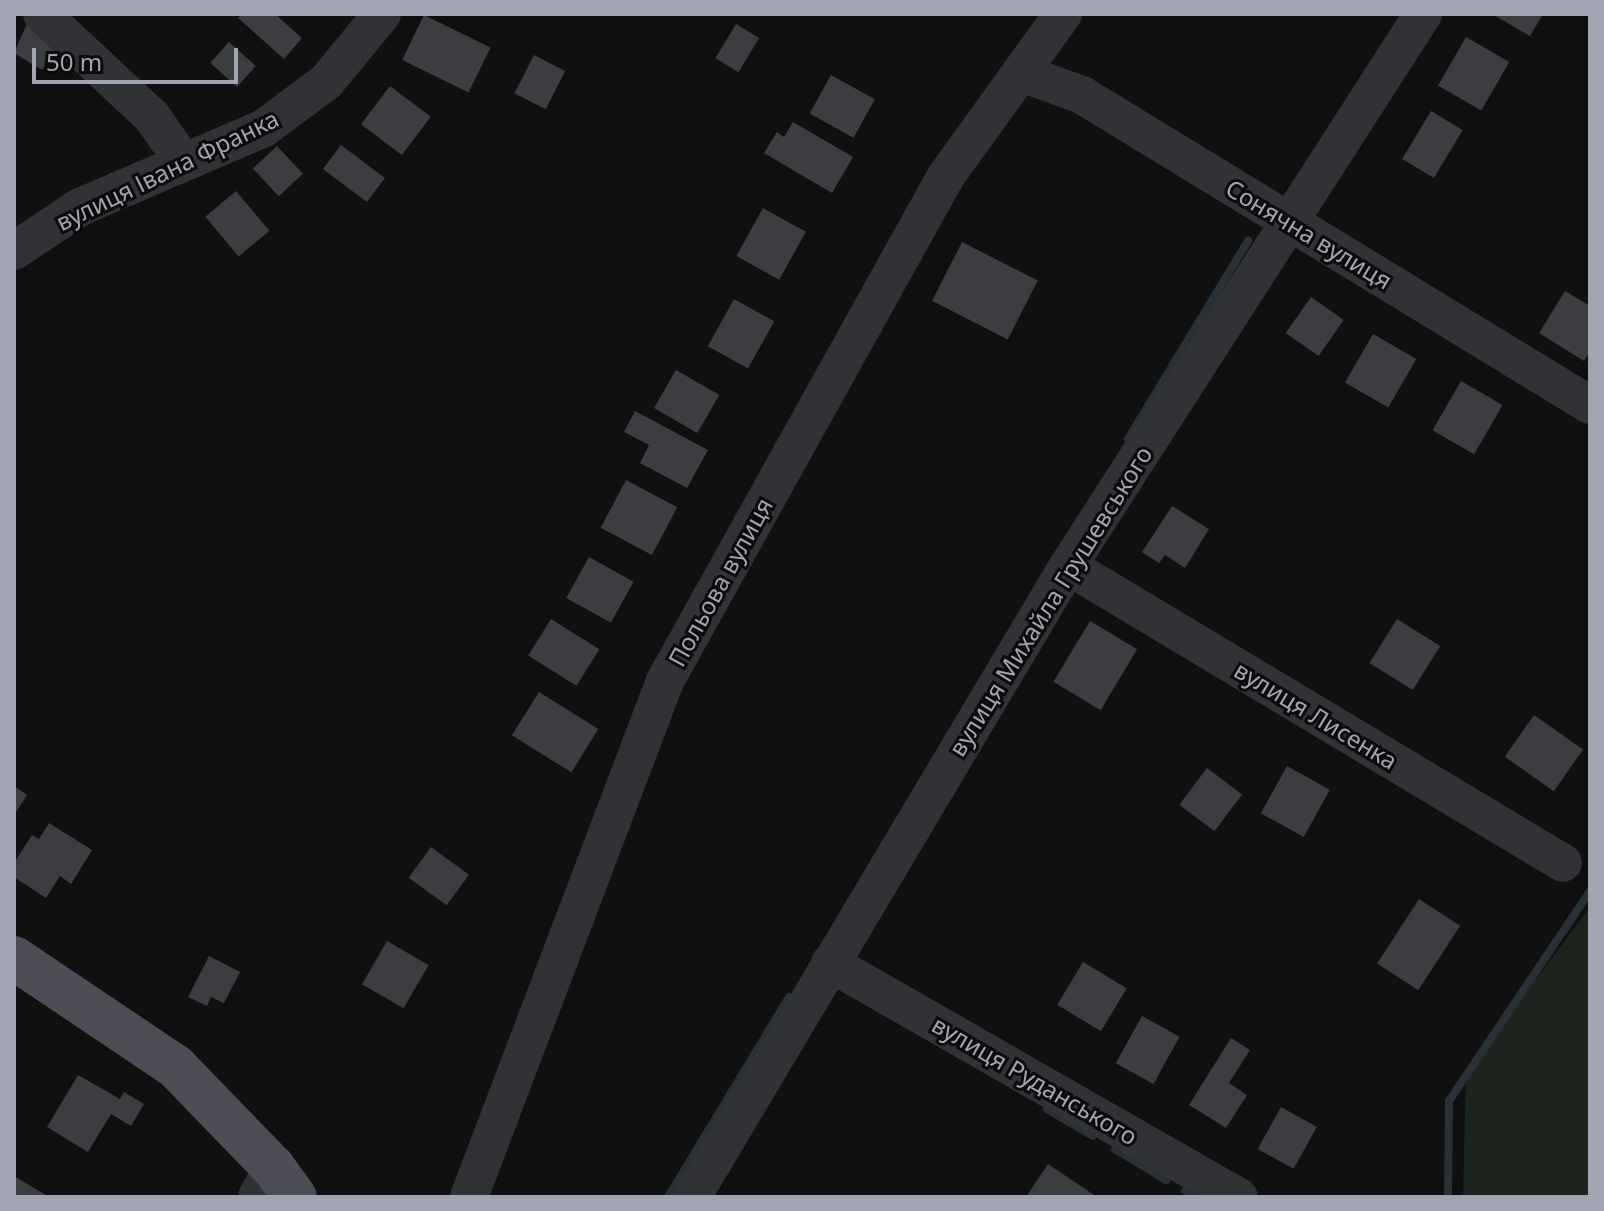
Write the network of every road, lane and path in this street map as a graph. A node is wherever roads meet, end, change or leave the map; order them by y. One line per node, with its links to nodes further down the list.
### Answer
1 (42, 14): 6 (street)
2 (382, 14): 6 (street, вулиця Івана Франка)
3 (1063, 14): 5 (street, Польова вулиця)
4 (1423, 14): 7 (street, вулиця Михайла Грушевського)
5 (1024, 74): 7 (street, Сонячна вулиця); 15 (street, Польова вулиця)
6 (183, 161): 8 (street, вулиця Івана Франка)
7 (1291, 223): 9 (street, Сонячна вулиця); 10 (street, вулиця Михайла Грушевського)
8 (14, 251)
9 (1590, 405)
10 (1068, 566): 11 (street, вулиця Лисенка); 13 (street, вулиця Михайла Грушевського)
11 (1563, 863)
12 (14, 958): 14 (main road)
13 (830, 963): 16 (street, вулиця Михайла Грушевського); 17 (street, вулиця Руданського)
14 (275, 1187)
15 (469, 1197)
16 (692, 1197)
17 (1239, 1197)

